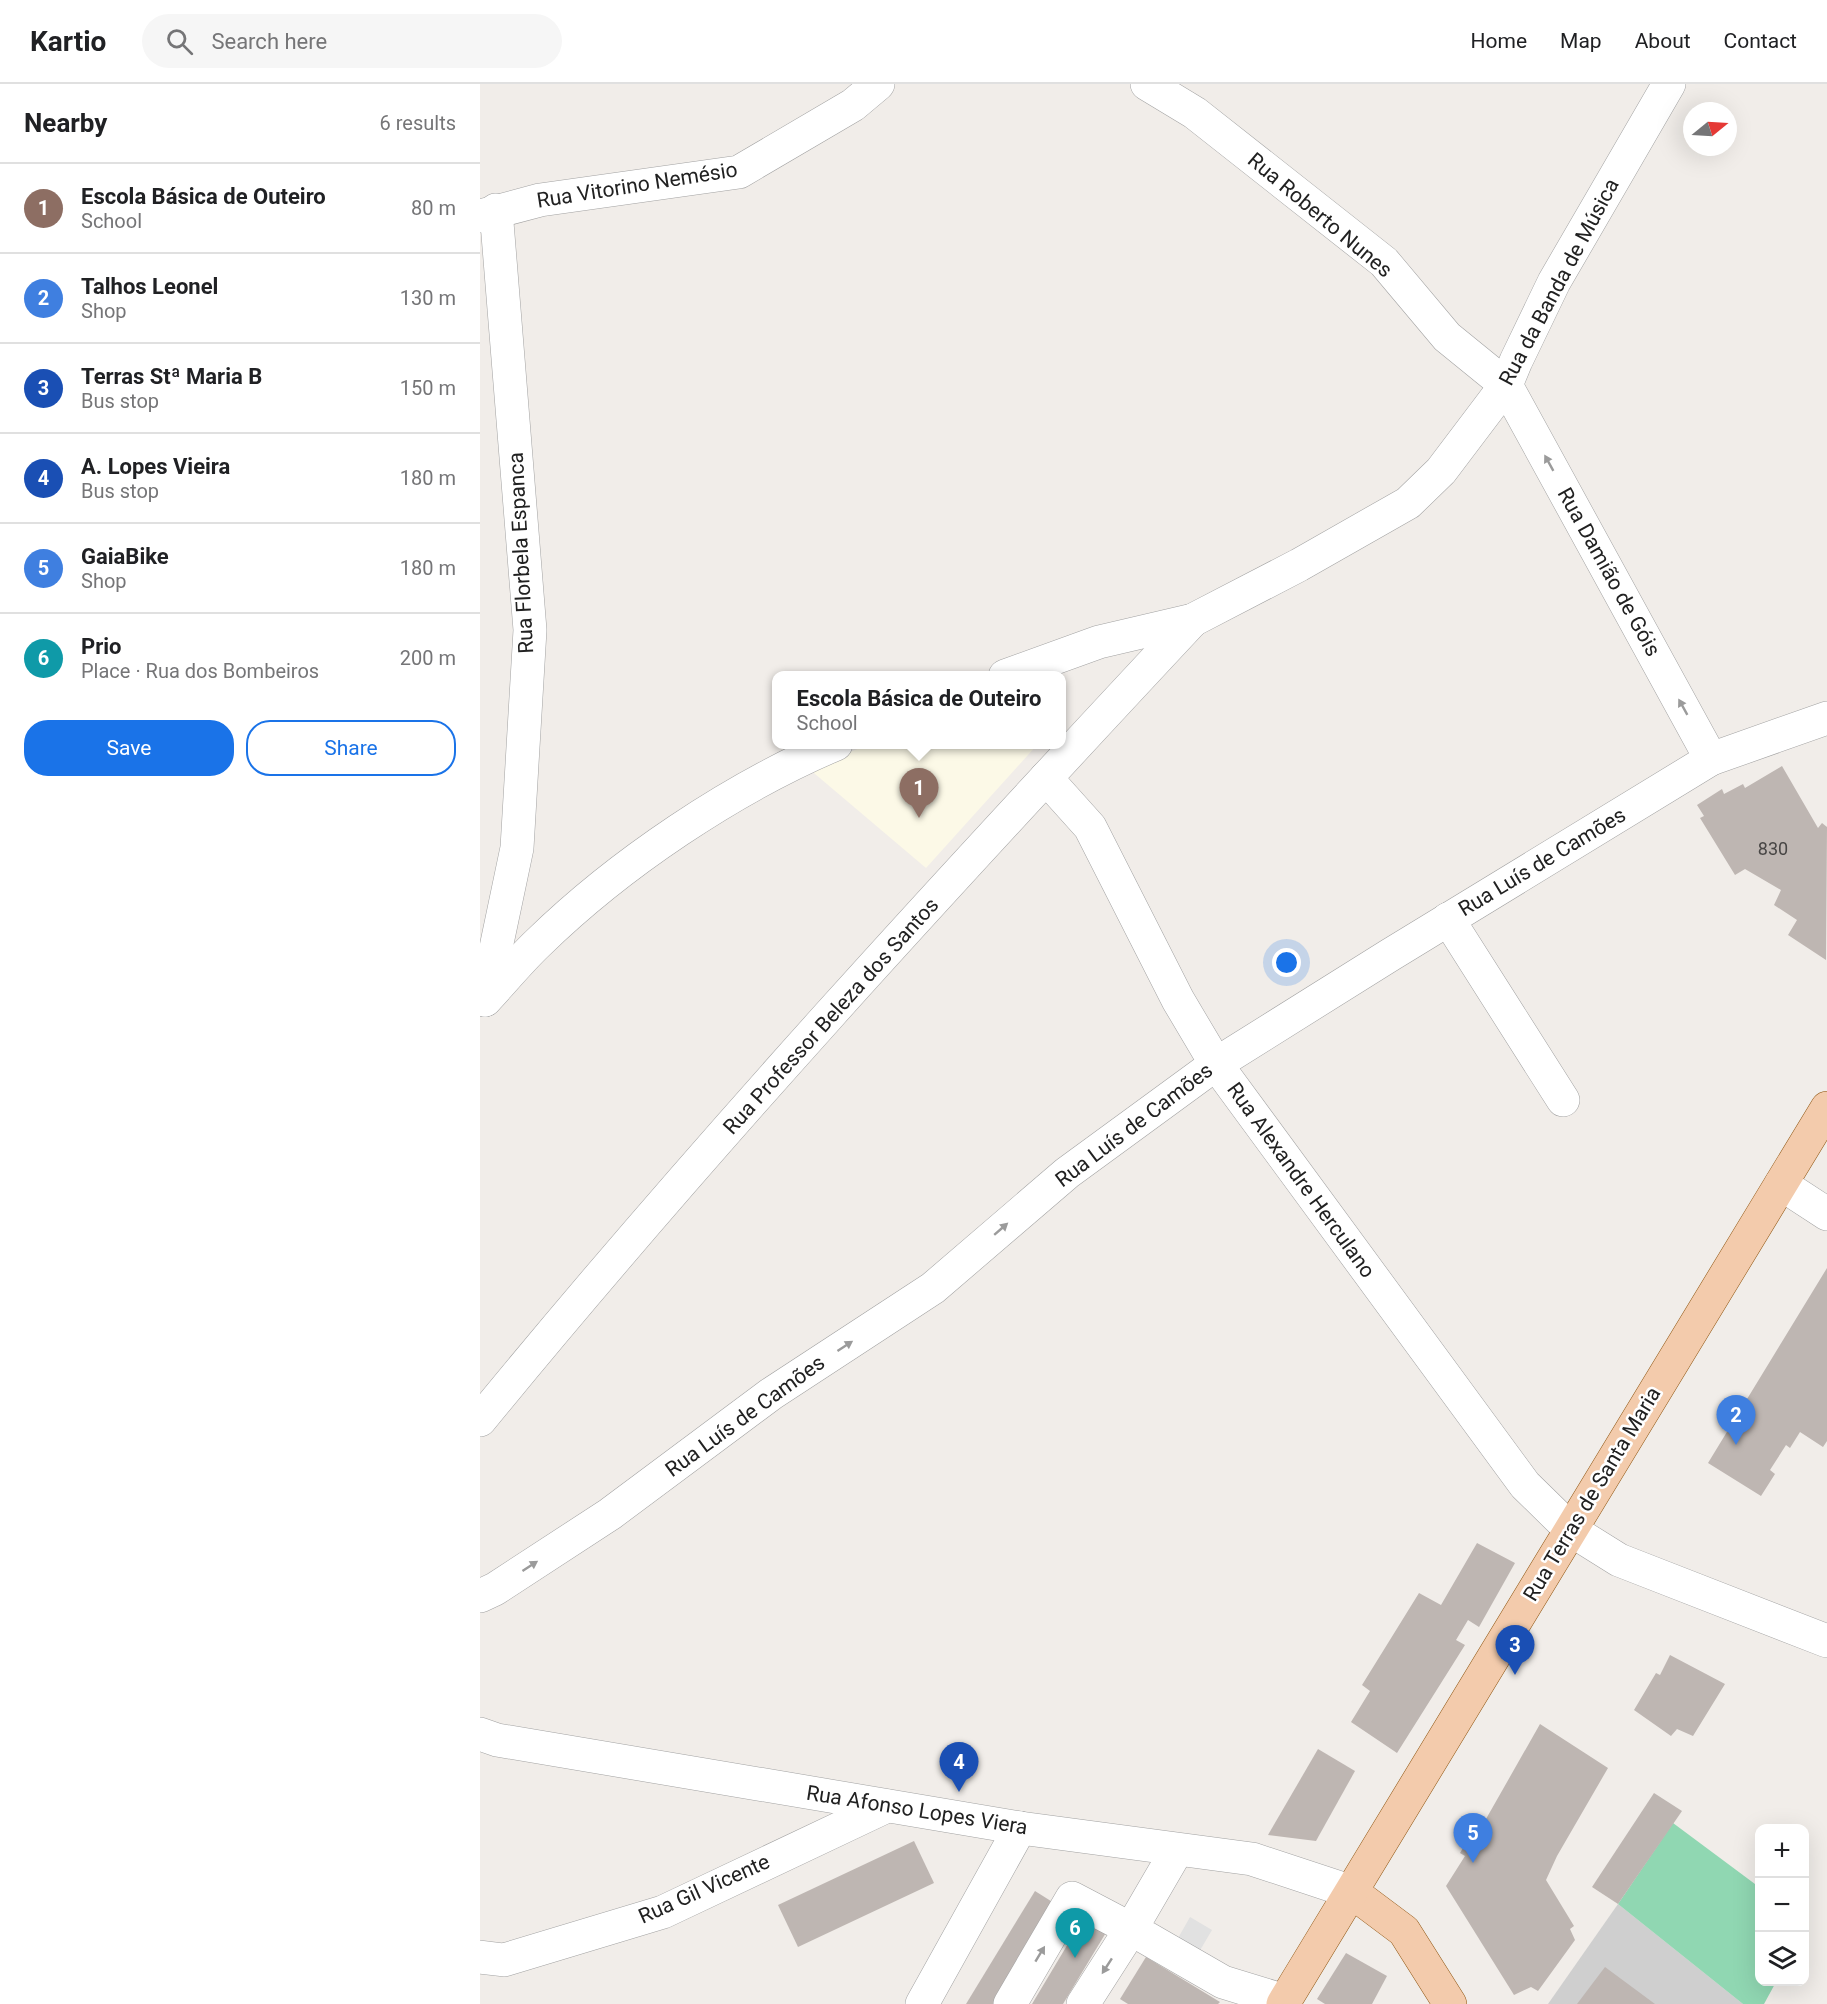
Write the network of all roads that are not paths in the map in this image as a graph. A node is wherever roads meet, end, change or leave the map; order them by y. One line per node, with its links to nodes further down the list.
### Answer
1 (878, 84): 4 (street, Rua Vitorino Nemésio)
2 (1147, 84): 5 (street, Rua Roberto Nunes)
3 (1669, 84): 5 (street, Rua da Banda de Música)
4 (488, 213): 13 (street, Rua Florbela Espanca)
5 (1506, 385): 6 (street, Rua da Banda de Música); 10 (street, Rua Damião de Góis, one-way to 5)
6 (1193, 620): 7 (street); 11 (street, Rua Professor Beleza dos Santos)
7 (1016, 671)
8 (1827, 718): 10 (street, Rua Luís de Camões)
9 (826, 749): 13 (street)
10 (1711, 759): 12 (street, Rua Luís de Camões)
11 (1046, 777): 14 (street, Rua Alexandre Herculano); 19 (street, Rua Professor Beleza dos Santos)
12 (1448, 920): 14 (street, Rua Luís de Camões); 15 (street)
13 (482, 1003)
14 (1216, 1064): 20 (street, Rua Alexandre Herculano); 21 (street, Rua Luís de Camões, one-way to 14)
15 (1563, 1100)
16 (1827, 1108): 17 (main road, Rua Terras de Santa Maria)
17 (1781, 1184): 18 (street); 20 (main road, Rua Terras de Santa Maria)
18 (1827, 1214)
19 (480, 1420)
20 (1571, 1530): 22 (street, Rua Alexandre Herculano); 27 (main road, Rua Terras de Santa Maria)
21 (480, 1596)
22 (1827, 1641)
23 (480, 1734): 24 (street, Rua Afonso Lopes Viera)
24 (887, 1806): 25 (street, Rua Afonso Lopes Viera); 29 (street, Rua Gil Vicente)
25 (1020, 1828): 26 (street, Rua Afonso Lopes Viera); 32 (street)
26 (1177, 1850): 27 (street, Rua Afonso Lopes Viera); 28 (street)
27 (1352, 1892): 31 (main road, Rua Terras de Santa Maria); 35 (main road)
28 (1131, 1929): 30 (street); 33 (street, one-way to 28); 34 (street, one-way to 34)
29 (480, 1957)
30 (1216, 1993): 31 (street)
31 (1284, 2002)
32 (922, 2004)
33 (1010, 2004)
34 (1083, 2004)
35 (1450, 2004)

